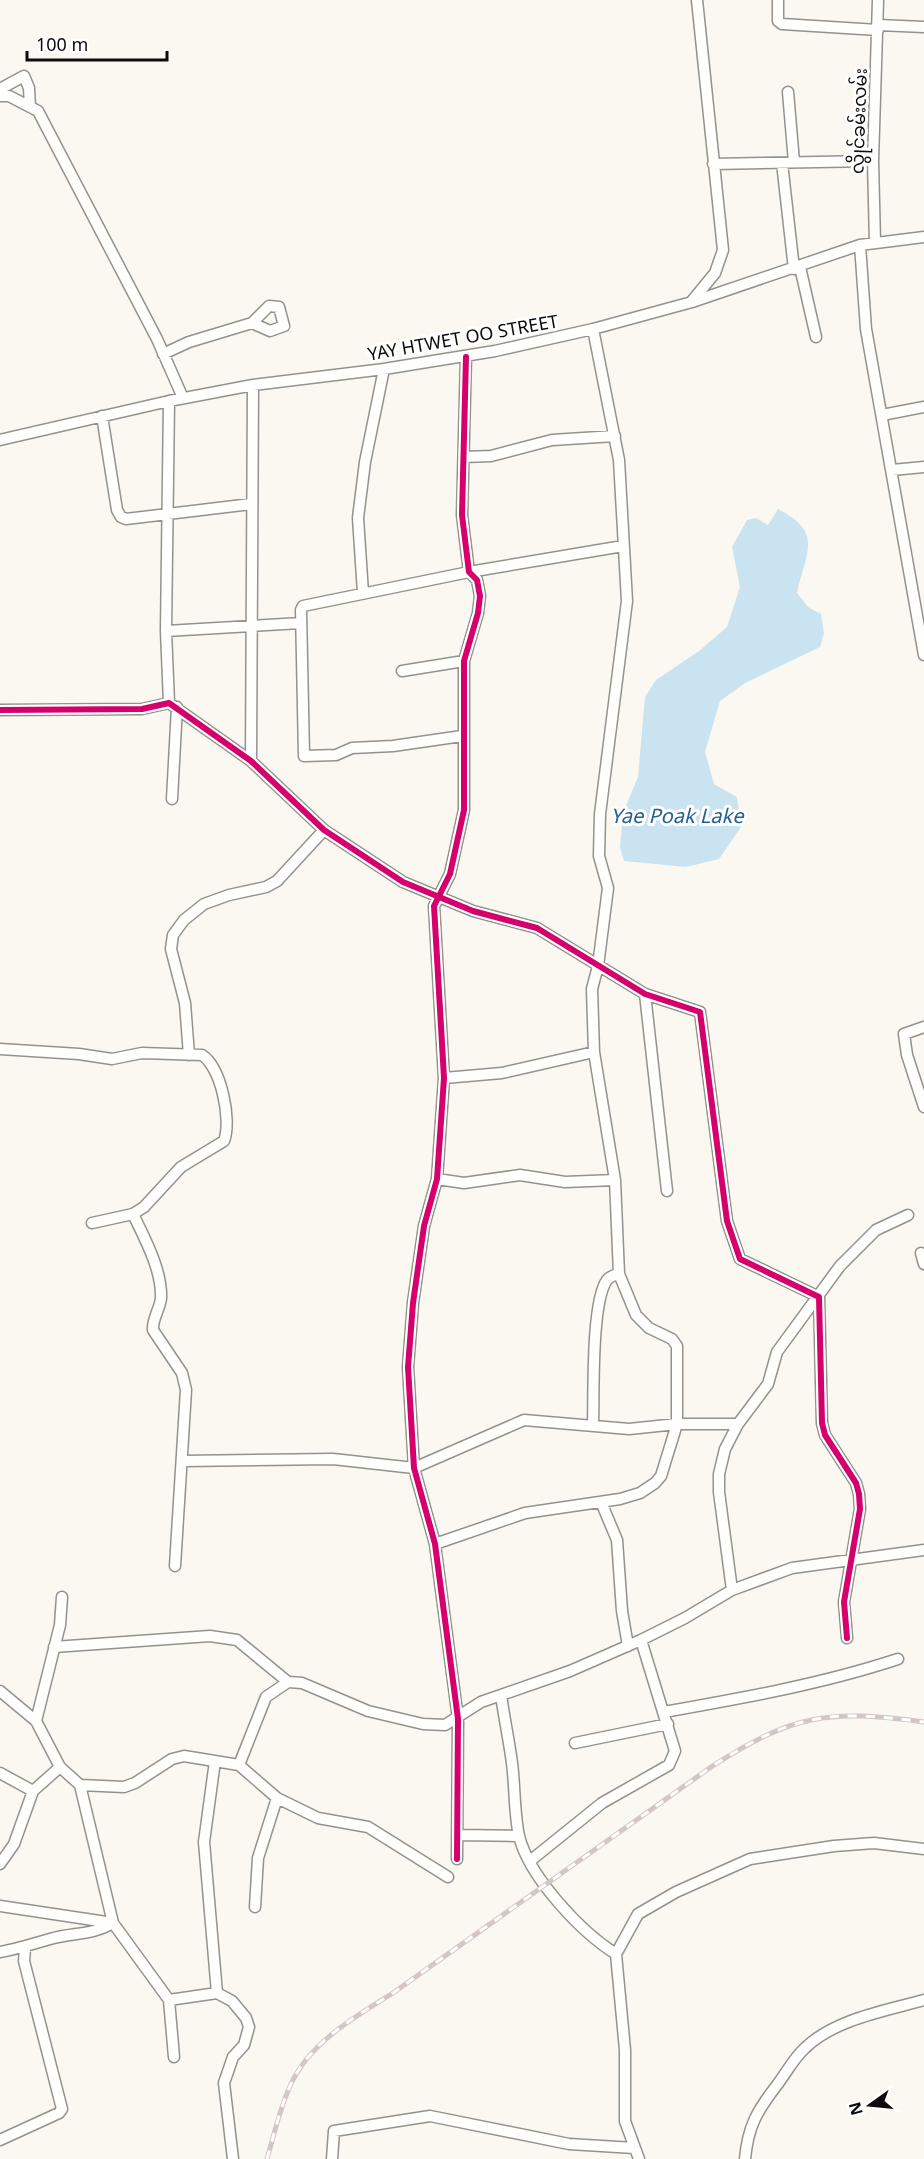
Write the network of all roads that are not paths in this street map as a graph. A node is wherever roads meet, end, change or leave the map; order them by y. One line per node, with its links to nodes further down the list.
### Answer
1 (697, 0): 12 (street)
2 (778, 0): 5 (street)
3 (878, 0): 5 (street, လွိုင်ခမ်းလမ်း)
4 (924, 27): 5 (street)
5 (878, 28): 10 (street, လွိုင်ခမ်းလမ်း)
6 (0, 89): 9 (street)
7 (788, 92): 11 (street)
8 (0, 96): 9 (street)
9 (30, 107): 21 (street)
10 (873, 160): 11 (street); 14 (street, လွိုင်ခမ်းလမ်း)
11 (788, 162): 12 (street); 16 (street)
12 (713, 164): 17 (street)
13 (924, 237): 14 (street, YAY HTWET OO STREET)
14 (875, 243): 15 (street, YAY HTWET OO STREET)
15 (860, 245): 16 (street, YAY HTWET OO STREET); 28 (street)
16 (797, 268): 17 (street, YAY HTWET OO STREET); 20 (street)
17 (692, 302): 19 (street, YAY HTWET OO STREET)
18 (252, 323): 21 (street)
19 (593, 329): 22 (street, YAY HTWET OO STREET); 30 (street)
20 (816, 337)
21 (164, 354): 25 (street)
22 (466, 357): 23 (street, YAY HTWET OO STREET); 32 (street)
23 (384, 369): 24 (street, YAY HTWET OO STREET); 39 (street)
24 (253, 385): 25 (street, YAY HTWET OO STREET); 35 (street)
25 (183, 398): 26 (street, YAY HTWET OO STREET)
26 (169, 401): 29 (street, YAY HTWET OO STREET); 36 (street)
27 (924, 407): 28 (street)
28 (882, 415): 34 (street)
29 (102, 416): 31 (street, YAY HTWET OO STREET); 36 (street)
30 (615, 436): 32 (street); 37 (street)
31 (0, 440)
32 (464, 456): 38 (street)
33 (924, 467): 34 (street)
34 (892, 470): 43 (street)
35 (251, 504): 36 (street); 41 (street)
36 (167, 513): 42 (street)
37 (623, 546): 38 (street); 53 (street)
38 (469, 572): 39 (street); 44 (street)
39 (363, 594): 40 (street)
40 (301, 623): 41 (street); 48 (street)
41 (253, 626): 42 (street); 49 (street)
42 (166, 631): 46 (street)
43 (924, 654)
44 (464, 661): 45 (street); 48 (street)
45 (402, 671)
46 (173, 705): 47 (street); 49 (street); 50 (street)
47 (0, 710)
48 (462, 736): 52 (street)
49 (251, 761): 51 (street)
50 (172, 799)
51 (324, 830): 52 (street); 58 (street)
52 (440, 896): 53 (street); 59 (street)
53 (598, 966): 54 (street); 57 (street)
54 (645, 994): 63 (street); 68 (street)
55 (924, 1027): 60 (street)
56 (0, 1049): 58 (street)
57 (594, 1052): 59 (street); 62 (street)
58 (189, 1055): 64 (street)
59 (444, 1078): 61 (street)
60 (924, 1107)
61 (437, 1179): 62 (street); 73 (street)
62 (615, 1180): 67 (street)
63 (668, 1191)
64 (134, 1214): 66 (street); 72 (street)
65 (908, 1215): 68 (street)
66 (92, 1223)
67 (619, 1274): 69 (street); 71 (street)
68 (819, 1297): 70 (street); 77 (street)
69 (677, 1424): 70 (street); 71 (street); 74 (street)
70 (738, 1424): 79 (street)
71 (593, 1426): 73 (street)
72 (183, 1461): 73 (street); 78 (street)
73 (414, 1468): 75 (street)
74 (601, 1502): 75 (street); 83 (street)
75 (435, 1544): 90 (street)
76 (924, 1550): 77 (street)
77 (851, 1559): 79 (street); 81 (street)
78 (175, 1566)
79 (732, 1590): 82 (street)
80 (62, 1597): 84 (street)
81 (847, 1638)
82 (642, 1640): 83 (street); 89 (street)
83 (628, 1646): 88 (street)
84 (54, 1647): 86 (street); 91 (street)
85 (898, 1659): 89 (street)
86 (288, 1682): 90 (street); 95 (street)
87 (0, 1691): 91 (street)
88 (501, 1695): 90 (street); 102 (street)
89 (664, 1712): 92 (street)
90 (458, 1719): 101 (street)
91 (36, 1721): 96 (street)
92 (668, 1724): 93 (street); 105 (street)
93 (575, 1743)
94 (215, 1761): 95 (street); 98 (street); 114 (street)
95 (239, 1765): 100 (street)
96 (60, 1767): 98 (street); 99 (street)
97 (0, 1773): 99 (street)
98 (80, 1785): 110 (street)
99 (33, 1791): 106 (street)
100 (277, 1798): 107 (street); 109 (street)
101 (459, 1835): 102 (street); 104 (street)
102 (519, 1836): 105 (street)
103 (924, 1849): 113 (street)
104 (457, 1859)
105 (530, 1861): 113 (street)
106 (0, 1864)
107 (447, 1877)
108 (0, 1906): 110 (street)
109 (255, 1907)
110 (113, 1923): 111 (street); 115 (street)
111 (25, 1949): 112 (street); 118 (street)
112 (0, 1952)
113 (616, 1954): 119 (street)
114 (217, 1993): 115 (street); 120 (street)
115 (169, 2000): 117 (street)
116 (924, 2000): 123 (street)
117 (174, 2057)
118 (0, 2140)
119 (634, 2148): 121 (street); 122 (street)
120 (233, 2159)
121 (332, 2159)
122 (639, 2159)
123 (745, 2159)

